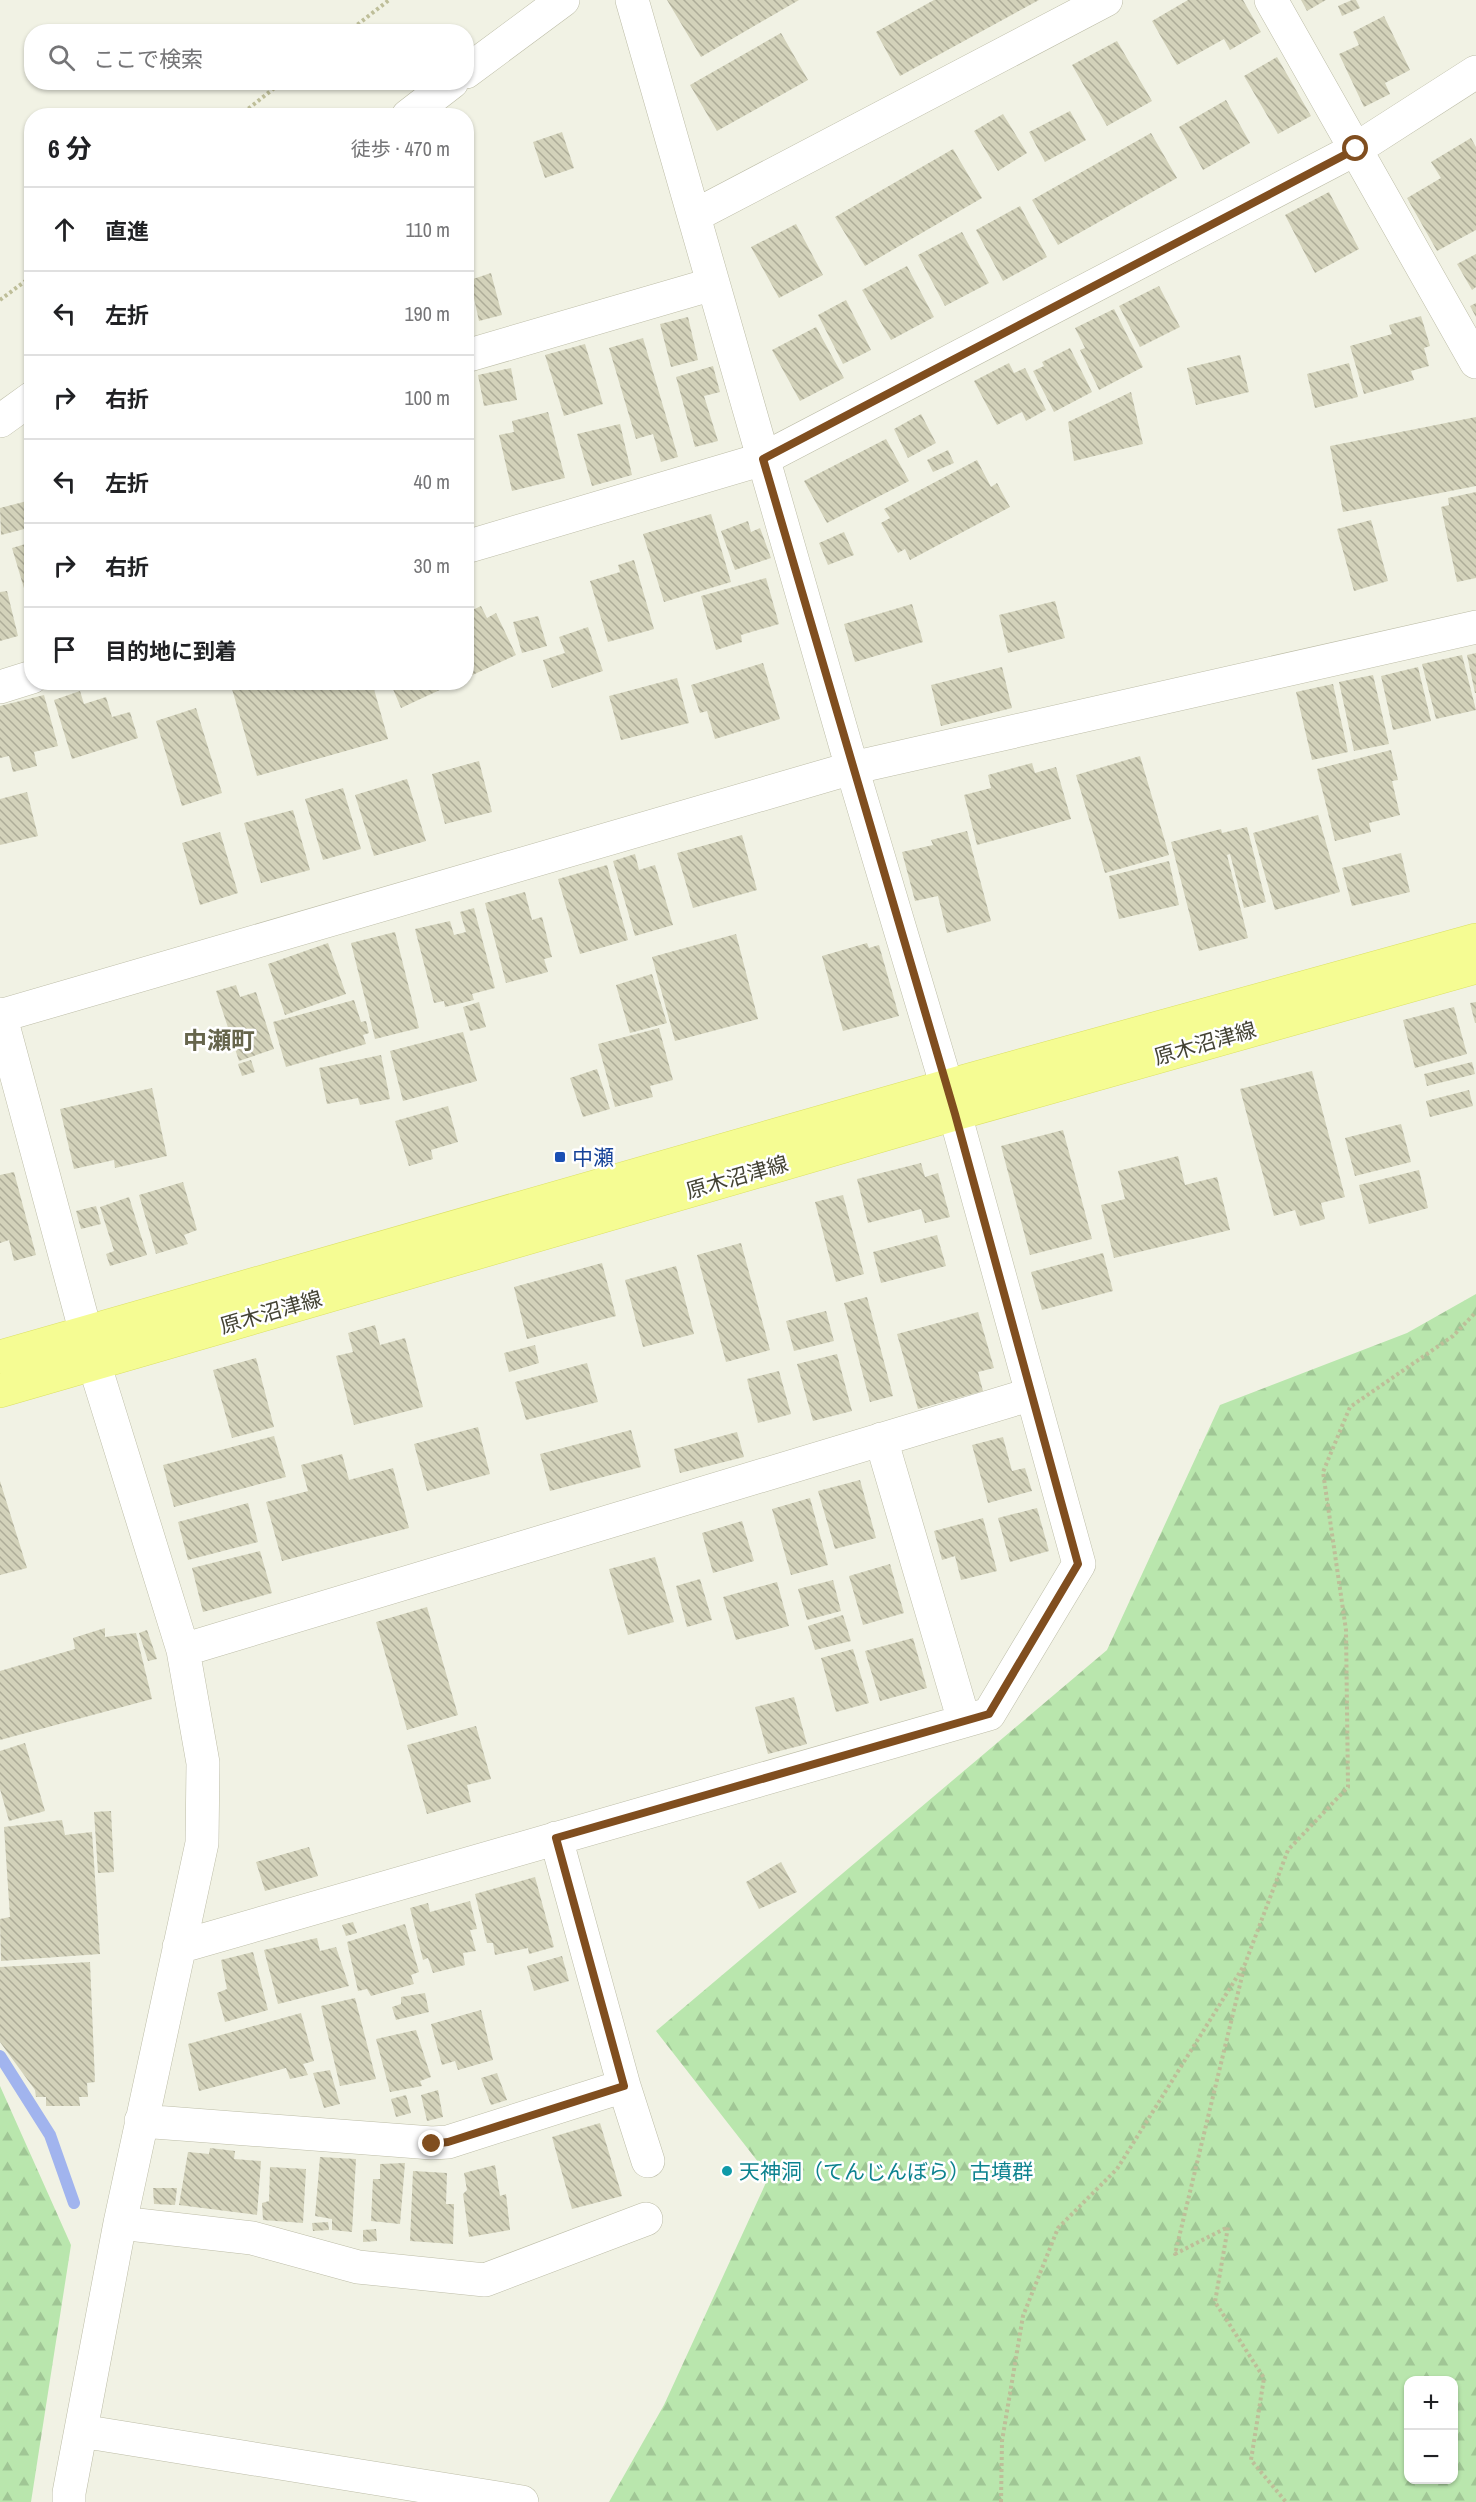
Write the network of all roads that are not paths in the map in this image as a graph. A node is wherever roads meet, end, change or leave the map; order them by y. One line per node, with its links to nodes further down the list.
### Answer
1 (562, 0): 5 (street)
2 (632, 0): 10 (street)
3 (1106, 0): 10 (street)
4 (1271, 0): 9 (street)
5 (474, 66)
6 (1476, 72): 9 (street)
7 (442, 90): 8 (street)
8 (418, 108)
9 (1356, 149): 13 (street); 16 (street)
10 (694, 216): 11 (street)
11 (713, 284): 12 (street); 16 (street)
12 (474, 354)
13 (1476, 362)
14 (24, 404): 15 (street)
15 (0, 422)
16 (763, 459): 17 (street); 21 (street)
17 (474, 545)
18 (1476, 627): 21 (street)
19 (24, 680): 20 (street)
20 (0, 687)
21 (852, 768): 24 (street); 25 (street)
22 (1476, 939): 25 (main road, 原木沼津線)
23 (1476, 967): 25 (main road, 原木沼津線)
24 (0, 1015): 26 (street)
25 (951, 1100): 26 (main road, 原木沼津線); 29 (street)
26 (90, 1348): 27 (main road, 原木沼津線); 28 (main road, 原木沼津線); 31 (street)
27 (0, 1357)
28 (0, 1390)
29 (1032, 1394): 30 (street); 32 (street)
30 (881, 1439): 31 (street); 32 (street)
31 (183, 1650): 34 (street)
32 (964, 1721): 33 (street)
33 (556, 1838): 34 (street); 35 (street)
34 (179, 1947): 36 (street)
35 (624, 2086): 36 (street); 37 (street)
36 (141, 2121): 39 (street)
37 (648, 2161)
38 (646, 2219): 39 (street)
39 (120, 2223): 40 (street)
40 (81, 2431): 41 (street); 42 (street)
41 (69, 2502)
42 (522, 2502)

